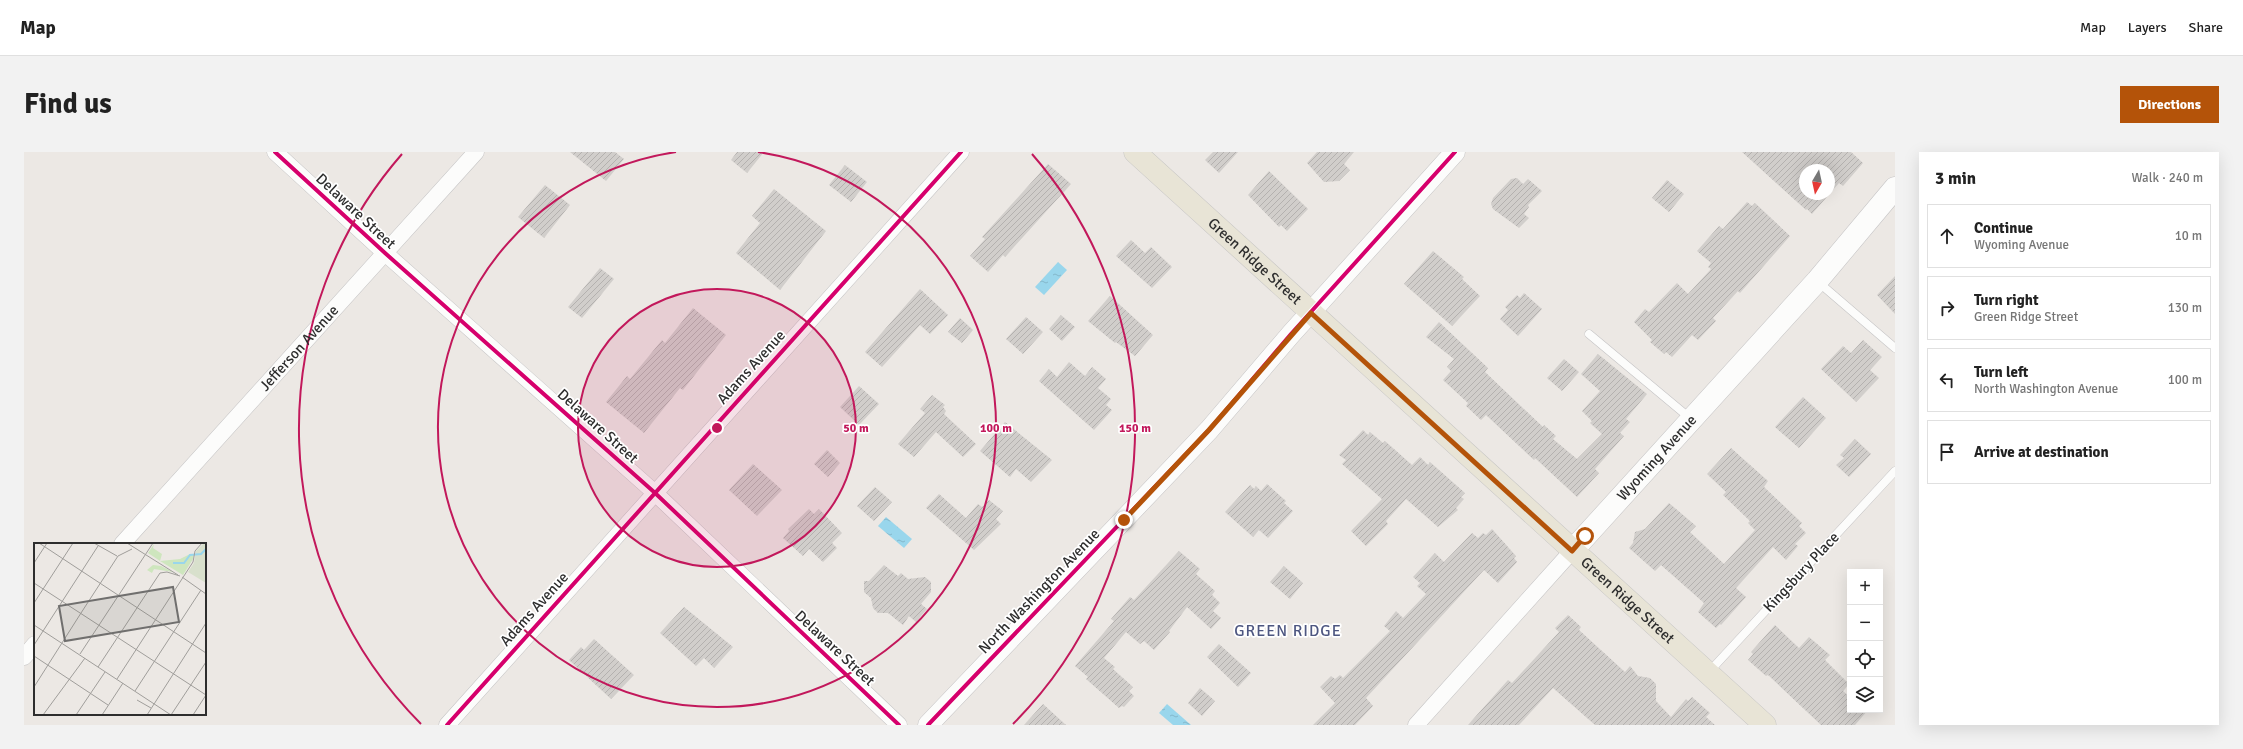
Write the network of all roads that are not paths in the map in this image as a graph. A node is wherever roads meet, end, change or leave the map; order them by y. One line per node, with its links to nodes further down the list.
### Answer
1 (275, 152): 7 (street, Delaware Street)
2 (476, 152): 7 (street, Jefferson Avenue)
3 (961, 152): 14 (street, Adams Avenue)
4 (1135, 152): 9 (main road, Green Ridge Street)
5 (1455, 152): 9 (street, North Washington Avenue)
6 (1895, 188): 8 (main road, Wyoming Avenue)
7 (384, 253): 14 (street, Delaware Street); 15 (street, Jefferson Avenue)
8 (1817, 281): 11 (lane); 12 (main road, Wyoming Avenue)
9 (1311, 313): 16 (main road, Green Ridge Street); 22 (street, North Washington Avenue)
10 (1589, 334): 12 (lane)
11 (1895, 348)
12 (1691, 420): 16 (main road, Wyoming Avenue)
13 (1895, 471): 19 (lane, Kingsbury Place)
14 (654, 492): 20 (street, Adams Avenue); 21 (street, Delaware Street)
15 (123, 543)
16 (1572, 551): 19 (main road, Green Ridge Street); 23 (street, Wyoming Avenue)
17 (34, 645): 18 (street)
18 (24, 657)
19 (1708, 673): 24 (main road, Green Ridge Street)
20 (447, 725)
21 (899, 725)
22 (928, 725)
23 (1416, 725)
24 (1766, 725)

